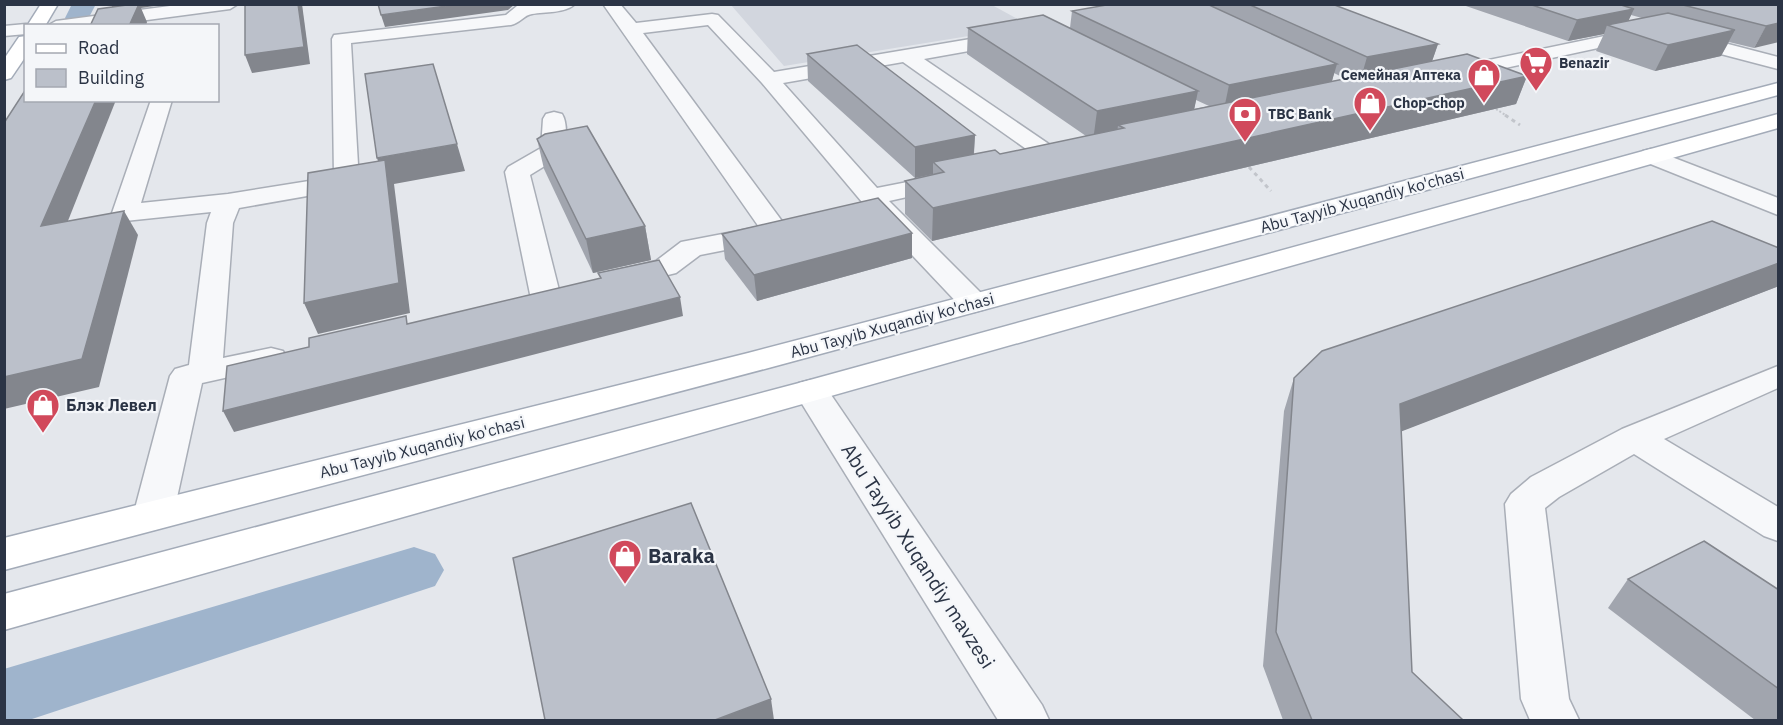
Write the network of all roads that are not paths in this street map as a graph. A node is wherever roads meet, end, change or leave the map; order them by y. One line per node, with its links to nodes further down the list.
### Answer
1 (50, 4): 6 (main road)
2 (231, 4): 7 (street)
3 (567, 4): 28 (street)
4 (611, 4): 9 (street)
5 (1612, 19): 10 (street)
6 (37, 24)
7 (72, 24)
8 (24, 29): 11 (street)
9 (631, 29): 17 (street); 32 (street)
10 (1654, 31): 15 (street); 18 (street)
11 (4, 32)
12 (1036, 34): 14 (street)
13 (24, 44): 16 (main road)
14 (906, 55): 17 (street); 25 (street)
15 (1779, 63)
16 (4, 74)
17 (769, 80): 30 (street)
18 (1424, 80)
19 (1779, 89): 33 (main road, Abu Tayyib Xuqandiy ko'chasi)
20 (161, 102): 28 (street)
21 (554, 119): 32 (street)
22 (1779, 121): 24 (main road)
23 (1078, 153): 25 (street)
24 (1651, 156): 29 (street); 37 (main road)
25 (1054, 158): 26 (street)
26 (1031, 163)
27 (963, 177): 30 (street)
28 (228, 202): 35 (street)
29 (1779, 207)
30 (870, 208): 33 (street)
31 (808, 226): 32 (street)
32 (776, 232)
33 (974, 303): 39 (main road, Abu Tayyib Xuqandiy ko'chasi)
34 (296, 352): 35 (street)
35 (205, 372): 39 (street)
36 (1779, 376): 38 (street)
37 (811, 391): 42 (main road); 43 (street, Abu Tayyib Xuqandiy mavzesi)
38 (1635, 438): 40 (street); 44 (street)
39 (153, 516): 41 (main road, Abu Tayyib Xuqandiy ko'chasi)
40 (1779, 526)
41 (4, 555)
42 (4, 612)
43 (1025, 720)
44 (1554, 720)

